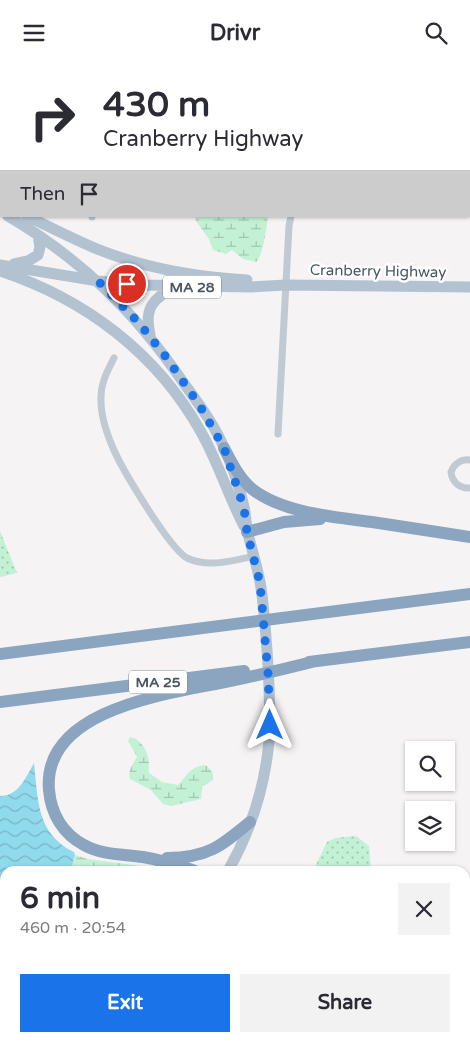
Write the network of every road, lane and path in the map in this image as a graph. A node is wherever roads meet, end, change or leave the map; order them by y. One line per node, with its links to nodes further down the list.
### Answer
1 (10, 217): 4 (main road)
2 (29, 217): 7 (main road, Cranberry Highway / MA 28)
3 (291, 217): 7 (street)
4 (38, 235): 5 (main road); 6 (main road)
5 (2, 267): 6 (main road, Cranberry Highway / MA 28); 17 (main road)
6 (98, 281): 8 (main road, Cranberry Highway / MA 28); 10 (main road)
7 (286, 285): 8 (main road, Cranberry Highway / MA 28); 9 (main road, Cranberry Highway / MA 28); 12 (street)
8 (178, 287): 10 (main road)
9 (470, 287)
10 (150, 337): 13 (main road)
11 (114, 358): 19 (street)
12 (278, 435)
13 (224, 448): 16 (highway); 17 (main road)
14 (470, 460): 15 (street)
15 (470, 488)
16 (343, 519): 17 (highway); 18 (highway)
17 (247, 532): 19 (main road)
18 (470, 537)
19 (254, 556): 25 (main road)
20 (470, 594): 22 (highway)
21 (470, 642): 23 (highway, MA 25)
22 (0, 654)
23 (316, 661): 24 (highway, MA 25); 26 (highway)
24 (0, 702)
25 (250, 822): 26 (highway); 28 (main road)
26 (144, 857): 27 (highway)
27 (178, 866)
28 (230, 866)

